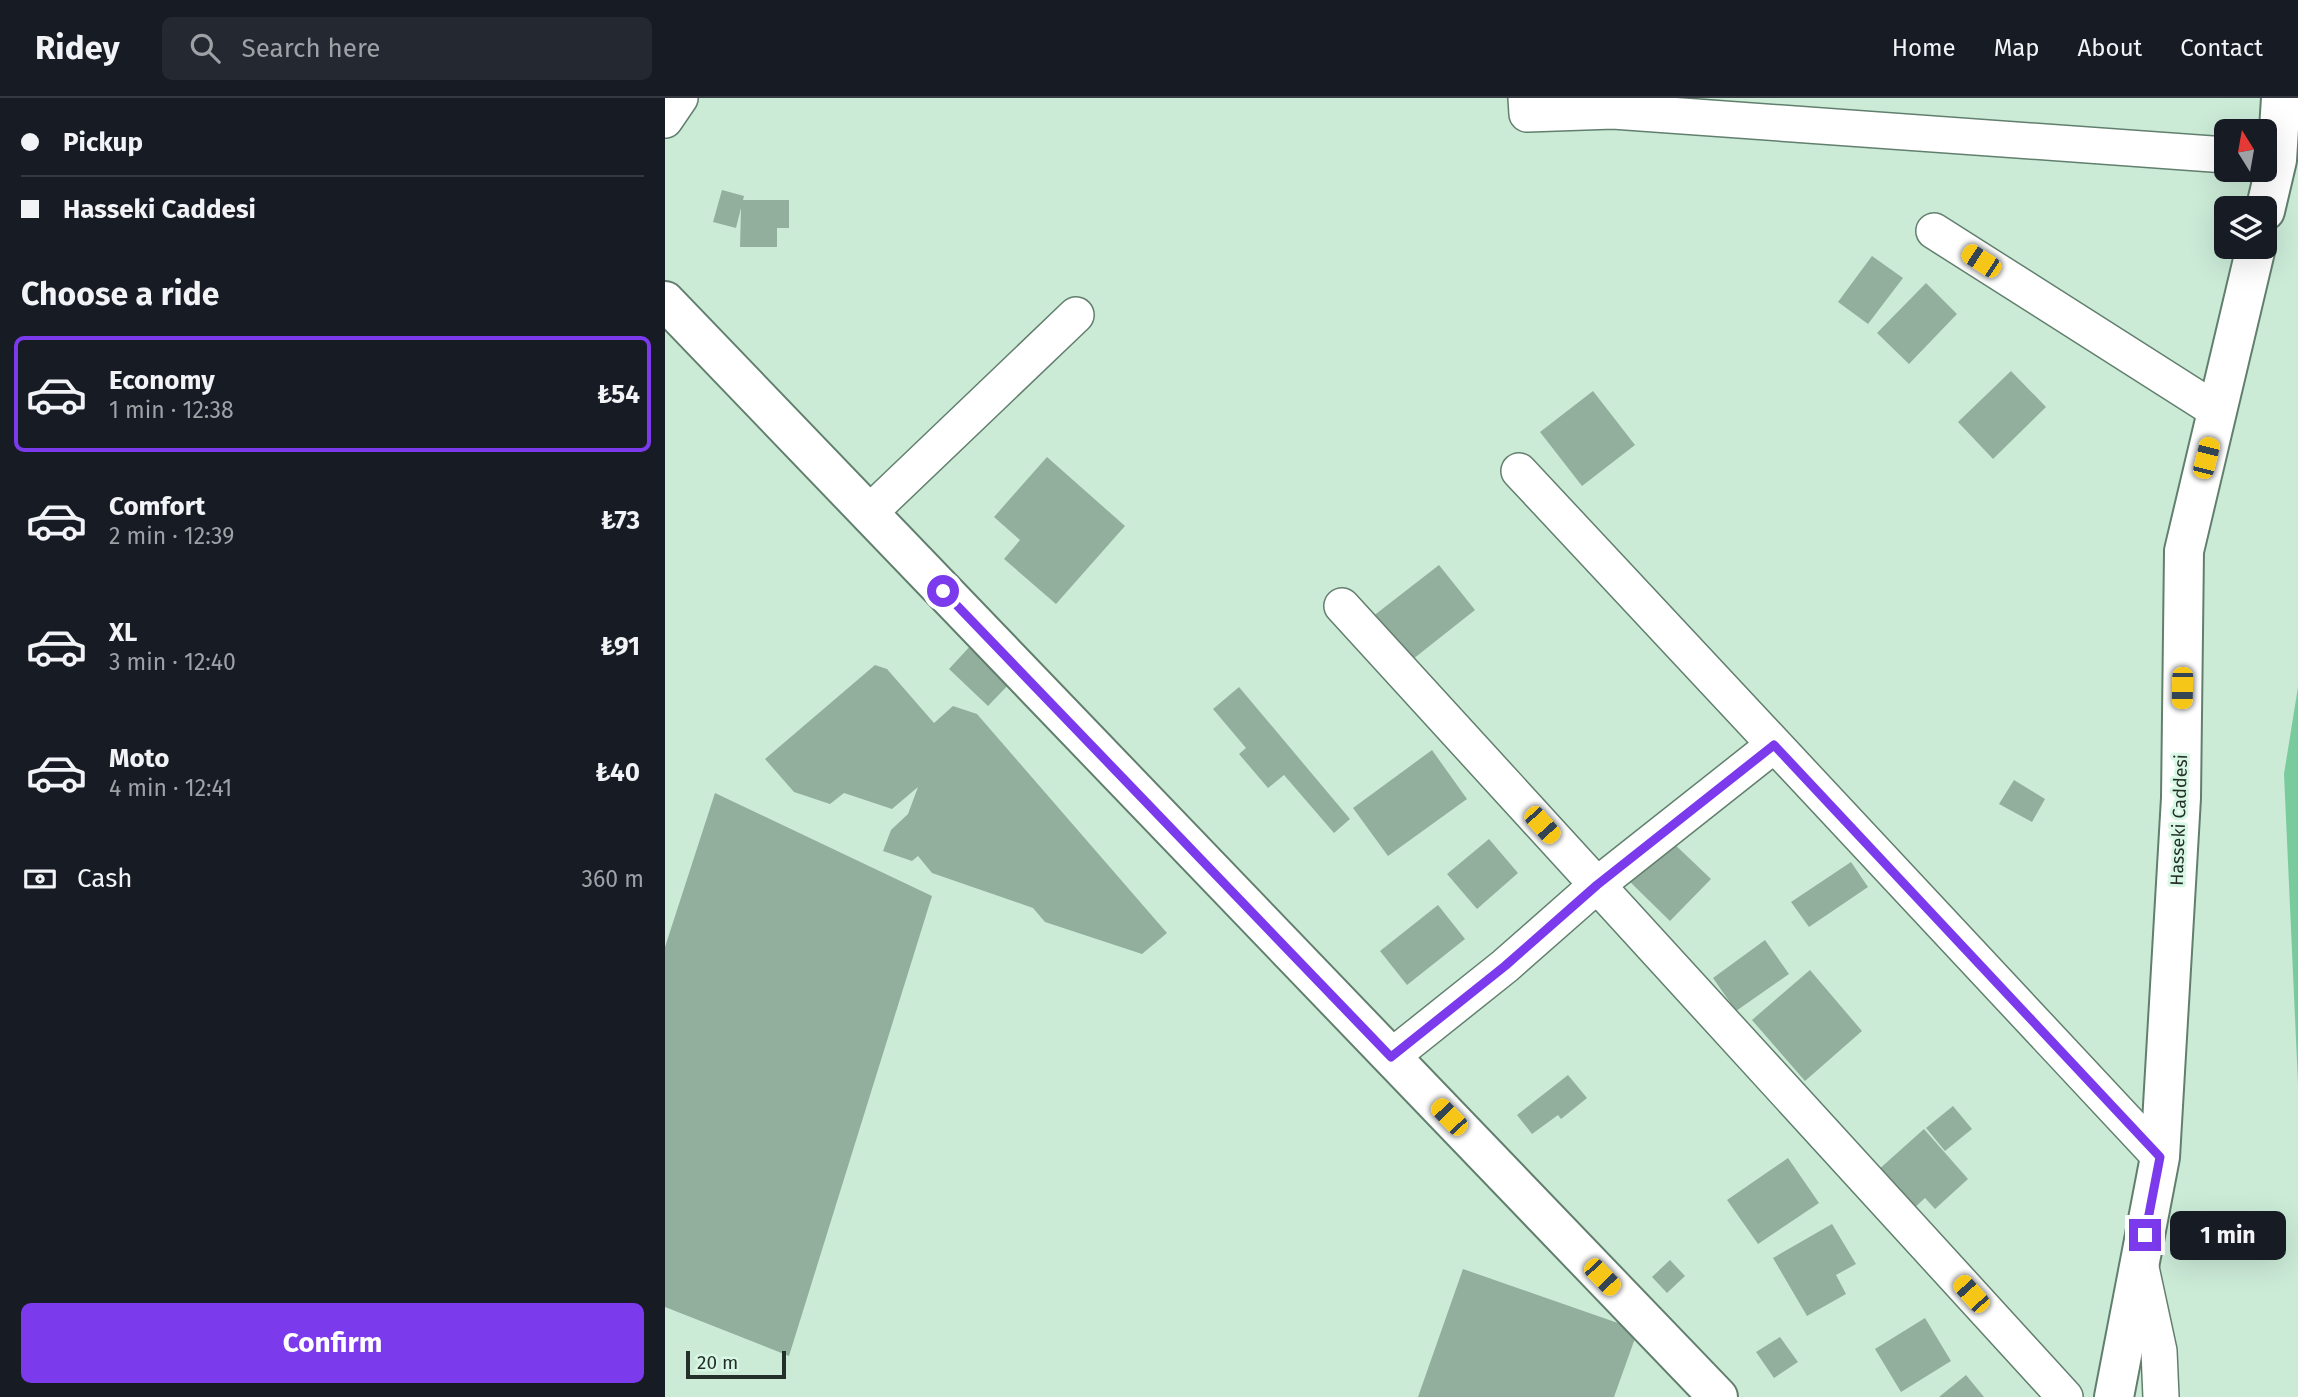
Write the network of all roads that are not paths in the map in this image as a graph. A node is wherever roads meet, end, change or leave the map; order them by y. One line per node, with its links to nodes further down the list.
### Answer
1 (680, 98): 4 (street)
2 (1526, 98): 6 (street)
3 (2281, 98): 5 (street)
4 (665, 120)
5 (2277, 122)
6 (2214, 154)
7 (1934, 231): 11 (street)
8 (2253, 259): 11 (street, Hasseki Caddesi)
9 (665, 302): 13 (street)
10 (1076, 315): 13 (street)
11 (2217, 411): 18 (street, Hasseki Caddesi)
12 (1519, 471): 15 (street)
13 (869, 513): 17 (street)
14 (1342, 606): 16 (street)
15 (1774, 745): 16 (street); 18 (street)
16 (1597, 885): 17 (street); 21 (street)
17 (1391, 1057): 20 (street)
18 (2160, 1157): 19 (street, Hasseki Caddesi)
19 (2140, 1261): 22 (street, Hasseki Caddesi); 23 (street)
20 (1718, 1397)
21 (2065, 1397)
22 (2113, 1397)
23 (2161, 1397)

